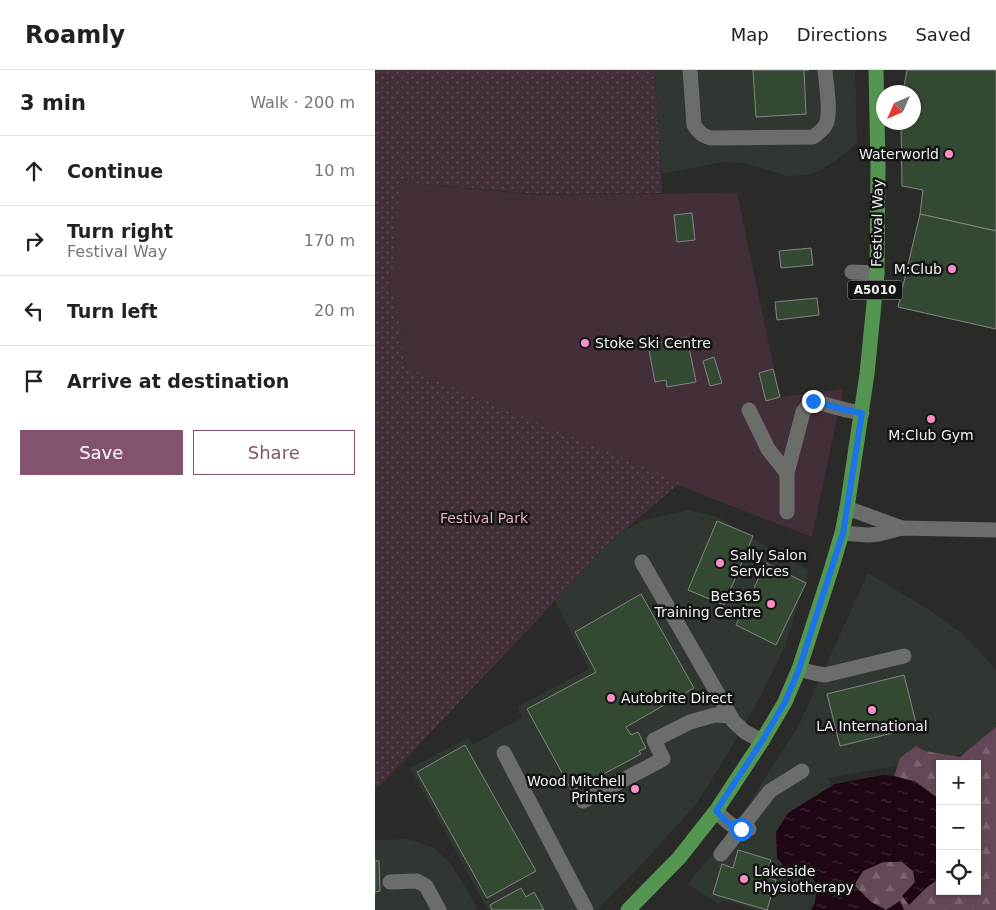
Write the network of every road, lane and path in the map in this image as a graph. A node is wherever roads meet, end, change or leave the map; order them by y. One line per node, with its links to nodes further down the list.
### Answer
1 (690, 70): 2 (street)
2 (825, 70)
3 (876, 70): 5 (main road, Festival Way / A5010)
4 (852, 272): 5 (street)
5 (877, 273): 7 (main road, Festival Way / A5010)
6 (749, 410): 8 (street)
7 (862, 413): 8 (street); 9 (main road, Festival Way / A5010)
8 (787, 474): 10 (street)
9 (847, 508): 11 (street); 13 (main road, Festival Way / A5010)
10 (787, 512)
11 (902, 528): 12 (street); 13 (street)
12 (996, 530)
13 (843, 533): 16 (main road, Festival Way / A5010)
14 (642, 562): 17 (street)
15 (904, 656): 16 (street)
16 (799, 669): 18 (main road, Festival Way / A5010)
17 (730, 716): 18 (street); 21 (street)
18 (762, 741): 22 (main road, Festival Way / A5010)
19 (504, 752): 27 (street)
20 (802, 771): 23 (street)
21 (583, 801)
22 (716, 811): 23 (street); 28 (main road, Festival Way / A5010)
23 (746, 829): 24 (street)
24 (721, 854)
25 (390, 882): 26 (street)
26 (439, 910)
27 (586, 910)
28 (628, 910)

